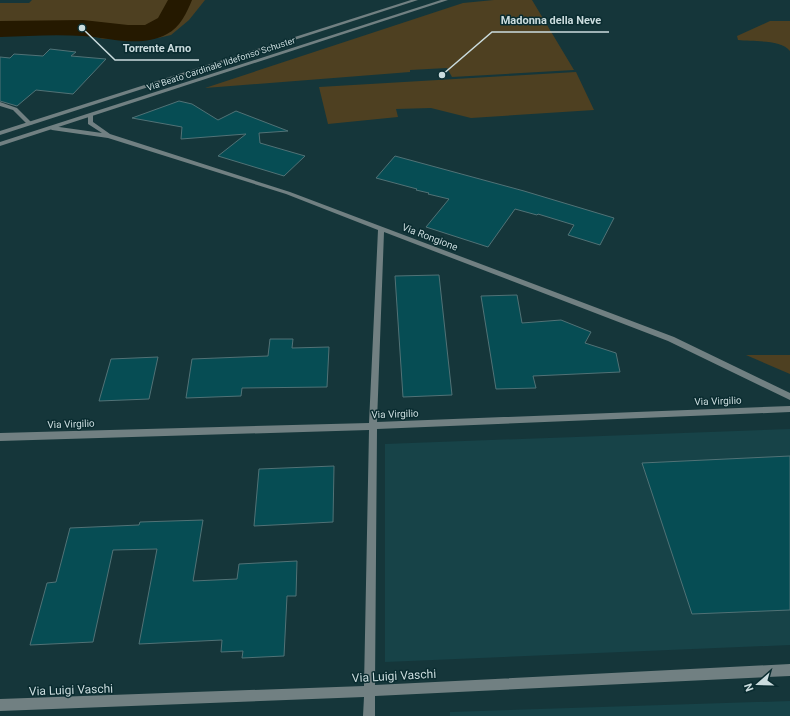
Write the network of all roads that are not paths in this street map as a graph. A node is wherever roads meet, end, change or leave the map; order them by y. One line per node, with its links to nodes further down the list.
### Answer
1 (416, 0): 5 (street, Via Beato Cardinale Ildefonso Schuster)
2 (446, 0): 4 (street, Via Beato Cardinale Ildefonso Schuster)
3 (0, 104): 5 (street)
4 (90, 115): 6 (street, Via Beato Cardinale Ildefonso Schuster); 8 (street, Via Rongione)
5 (30, 124): 7 (street, Via Beato Cardinale Ildefonso Schuster)
6 (52, 128): 8 (street, Via Rongione); 9 (street, Via Beato Cardinale Ildefonso Schuster)
7 (0, 133)
8 (109, 136): 10 (street, Via Rongione)
9 (0, 144)
10 (381, 228): 11 (street, Via Rongione); 13 (street)
11 (790, 398)
12 (790, 409): 13 (street, Via Virgilio)
13 (373, 426): 14 (street, Via Virgilio); 16 (street)
14 (0, 437)
15 (790, 670): 16 (street, Via Luigi Vaschi)
16 (369, 691): 17 (street, Via Luigi Vaschi); 18 (street)
17 (0, 706)
18 (369, 716)

